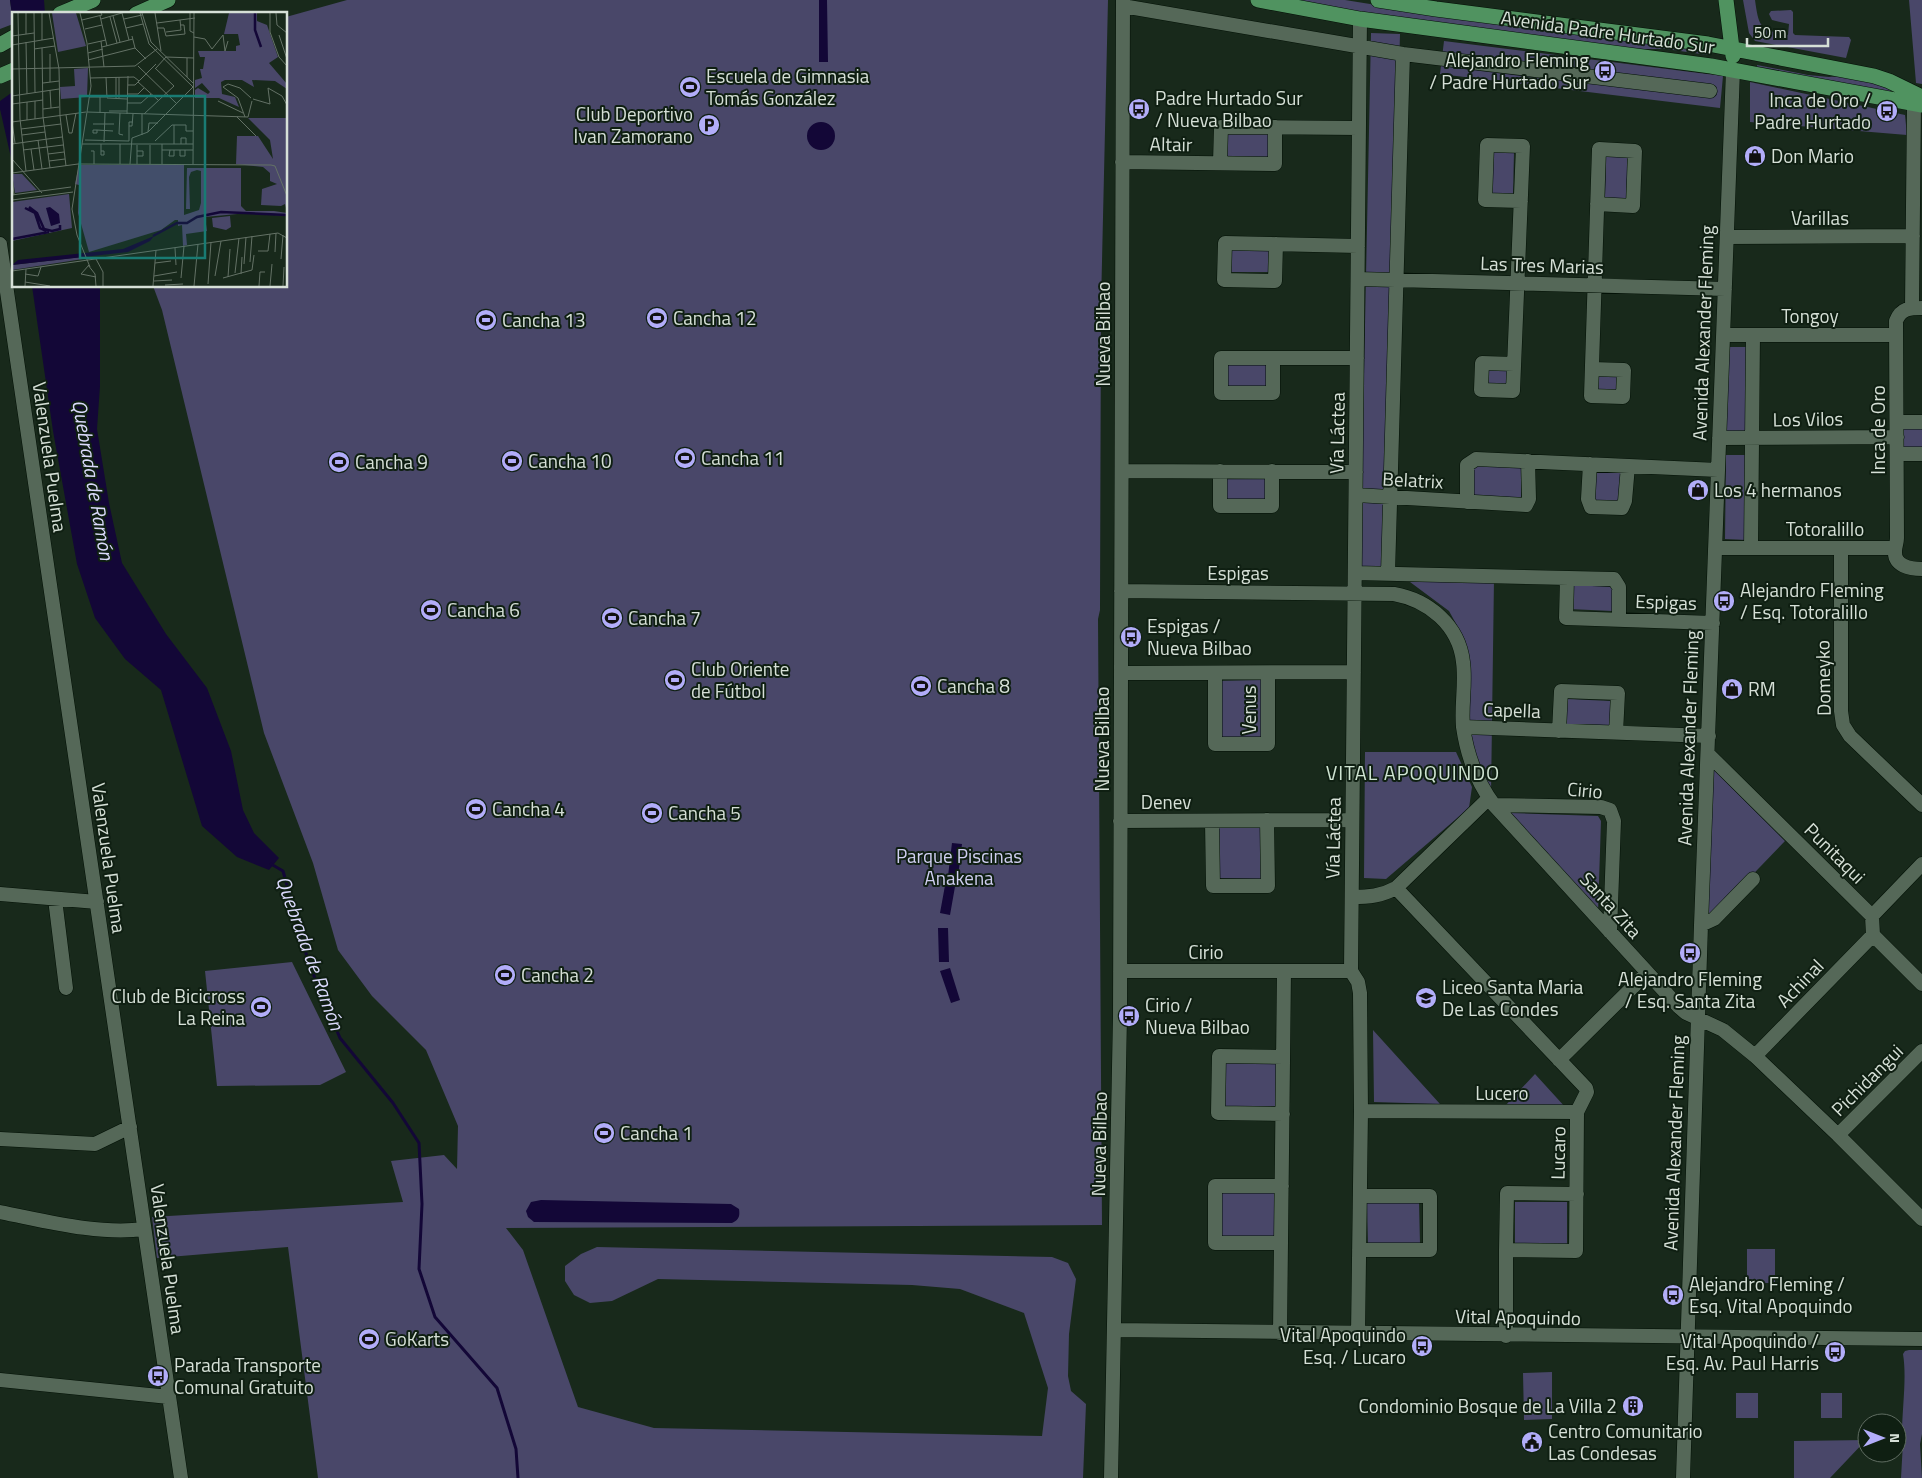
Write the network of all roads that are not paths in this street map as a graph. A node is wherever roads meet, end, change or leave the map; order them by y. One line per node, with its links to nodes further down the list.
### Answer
1 (93, 0): 7 (main road)
2 (168, 0): 8 (main road)
3 (1258, 0): 9 (main road, Avenida Padre Hurtado Sur)
4 (1378, 0): 11 (main road, Avenida Padre Hurtado Sur)
5 (1726, 0): 11 (main road, Avenida Alexander Fleming)
6 (1123, 3): 10 (street); 18 (street, Nueva Bilbao)
7 (65, 12)
8 (141, 12)
9 (1360, 18): 10 (street, Vía Láctea); 13 (main road, Avenida Padre Hurtado Sur)
10 (1360, 48): 12 (street); 17 (street, Vía Láctea)
11 (1732, 48): 13 (main road, Avenida Alexander Fleming); 15 (main road, Avenida Padre Hurtado Sur)
12 (1402, 54): 14 (street); 28 (street)
13 (1733, 70): 15 (main road, Avenida Padre Hurtado Sur); 23 (street, Avenida Alexander Fleming)
14 (1710, 91)
15 (1919, 102): 22 (street, Inca de Oro)
16 (1275, 128): 17 (street); 19 (street); 19 (street, Altair)
17 (1359, 128): 26 (street, Vía Láctea)
18 (1122, 162): 19 (street, Altair); 50 (street, Nueva Bilbao)
19 (1220, 163)
20 (1521, 201): 20 (street); 29 (street)
21 (1597, 204): 21 (street); 30 (street)
22 (1913, 236): 23 (street, Varillas); 32 (street, Inca de Oro)
23 (1727, 237): 31 (street, Avenida Alexander Fleming)
24 (0, 244): 91 (street, Valenzuela Puelma)
25 (1276, 244): 25 (street); 26 (street)
26 (1358, 246): 27 (street, Vía Láctea)
27 (1358, 279): 28 (street, Las Tres Marias); 37 (street, Vía Láctea)
28 (1396, 280): 29 (street, Las Tres Marias); 56 (street)
29 (1517, 283): 30 (street, Las Tres Marias); 38 (street)
30 (1594, 286): 31 (street, Las Tres Marias); 39 (street)
31 (1725, 290): 33 (street, Avenida Alexander Fleming)
32 (1912, 309): 35 (street, Inca de Oro)
33 (1723, 335): 34 (street, Tongoy); 43 (street, Avenida Alexander Fleming)
34 (1754, 335): 35 (street, Tongoy); 44 (street)
35 (1896, 335): 40 (street, Inca de Oro)
36 (1273, 358): 37 (street)
37 (1357, 358): 54 (street, Vía Láctea)
38 (1514, 364)
39 (1592, 369)
40 (1897, 422): 41 (street); 42 (street, Inca de Oro)
41 (1922, 422)
42 (1897, 437): 44 (street, Los Vilos); 45 (street, Inca de Oro)
43 (1719, 438): 44 (street, Los Vilos); 51 (street, Avenida Alexander Fleming)
44 (1752, 438): 59 (street)
45 (1897, 454): 46 (street); 61 (street, Inca de Oro)
46 (1922, 454)
47 (1528, 462): 48 (street, Belatrix); 57 (street, Belatrix); 57 (street, Belatrix)
48 (1590, 464): 49 (street, Belatrix); 49 (street)
49 (1628, 466): 51 (street, Belatrix)
50 (1122, 470): 52 (street, Belatrix); 66 (street, Nueva Bilbao)
51 (1718, 470): 58 (street, Avenida Alexander Fleming)
52 (1220, 471): 53 (street, Belatrix); 53 (street)
53 (1272, 472): 54 (street, Belatrix)
54 (1356, 472): 55 (street, Vía Láctea)
55 (1356, 495): 56 (street, Belatrix); 63 (street, Vía Láctea)
56 (1390, 497): 57 (street, Belatrix); 64 (street)
57 (1467, 502)
58 (1715, 548): 59 (street, Totoralillo); 69 (street, Avenida Alexander Fleming)
59 (1751, 548): 60 (street, Totoralillo)
60 (1841, 548): 61 (street, Totoralillo); 80 (street, Domeyko)
61 (1895, 548): 62 (street)
62 (1922, 569)
63 (1355, 573): 64 (street, Espigas); 67 (street, Vía Láctea)
64 (1388, 573): 65 (street, Espigas)
65 (1567, 579): 68 (street, Espigas); 68 (street, Espigas)
66 (1121, 591): 67 (street, Espigas); 72 (street, Nueva Bilbao)
67 (1355, 592): 71 (street, Vía Láctea); 74 (street, Santa Zita)
68 (1619, 620): 69 (street, Espigas)
69 (1713, 623): 77 (street, Avenida Alexander Fleming)
70 (1268, 672): 71 (street, Venus); 73 (street, Venus); 73 (street, Venus)
71 (1354, 672): 82 (street, Vía Láctea)
72 (1121, 673): 73 (street, Venus); 83 (street, Nueva Bilbao)
73 (1215, 673)
74 (1464, 727): 75 (street, Capella); 79 (street, Santa Zita)
75 (1559, 731): 76 (street, Capella); 76 (street, Capella)
76 (1616, 733): 77 (street, Capella)
77 (1709, 736): 78 (street, Avenida Alexander Fleming)
78 (1708, 754): 92 (street, Punitaqui); 93 (street, Avenida Alexander Fleming)
79 (1491, 801): 87 (street); 94 (street, Santa Zita); 94 (street, Cirio)
80 (1922, 804)
81 (1267, 820): 82 (street, Denev); 84 (street, Denev); 84 (street, Denev)
82 (1352, 820): 89 (street, Vía Láctea)
83 (1120, 821): 84 (street, Denev); 96 (street, Nueva Bilbao)
84 (1212, 821)
85 (1922, 864): 92 (street)
86 (1753, 879): 93 (street)
87 (1396, 888): 89 (street); 106 (street)
88 (0, 894): 90 (street)
89 (1352, 897): 98 (street, Vía Láctea)
90 (55, 899): 91 (street); 101 (street)
91 (96, 902): 110 (street, Valenzuela Puelma)
92 (1872, 916): 95 (street)
93 (1701, 925): 102 (street, Avenida Alexander Fleming)
94 (1610, 932): 99 (street, Santa Zita)
95 (1873, 935): 100 (street); 104 (street, Achinal)
96 (1120, 971): 97 (street, Cirio); 122 (street, Nueva Bilbao)
97 (1284, 971): 98 (street, Cirio); 105 (street)
98 (1351, 971): 107 (street, Vía Láctea)
99 (1647, 972): 102 (street, Santa Zita); 106 (street)
100 (1922, 984)
101 (66, 988)
102 (1698, 1019): 104 (street, Santa Zita); 126 (street, Avenida Alexander Fleming)
103 (1922, 1051): 111 (street, Pichidangui)
104 (1755, 1056): 111 (street, Santa Zita)
105 (1283, 1057): 109 (street); 109 (street)
106 (1559, 1060): 108 (street)
107 (1361, 1111): 108 (street, Lucero); 115 (street, Vía Láctea)
108 (1578, 1112): 114 (street, Lucaro)
109 (1282, 1114): 113 (street)
110 (130, 1127): 112 (street); 118 (street, Valenzuela Puelma)
111 (1838, 1135): 116 (street, Santa Zita)
112 (0, 1139)
113 (1282, 1186): 119 (street); 119 (street)
114 (1577, 1194): 121 (street, Lucaro); 121 (street, Lucaro)
115 (1360, 1196): 120 (street, Vía Láctea); 120 (street)
116 (1919, 1210)
117 (0, 1212): 118 (street)
118 (144, 1229): 129 (street, Valenzuela Puelma)
119 (1281, 1243): 123 (street)
120 (1359, 1250): 124 (street, Vía Láctea)
121 (1506, 1250): 125 (street, Lucaro)
122 (1114, 1330): 123 (street, Vital Apoquindo); 131 (street, Nueva Bilbao)
123 (1280, 1333): 124 (street, Vital Apoquindo)
124 (1358, 1334): 125 (street, Vital Apoquindo)
125 (1506, 1336): 126 (street, Vital Apoquindo)
126 (1687, 1338): 127 (street, Vital Apoquindo); 132 (street, Avenida Alexander Fleming)
127 (1922, 1340)
128 (0, 1380): 129 (street)
129 (169, 1397): 130 (street, Valenzuela Puelma)
130 (181, 1478)
131 (1112, 1478)
132 (1683, 1478)

